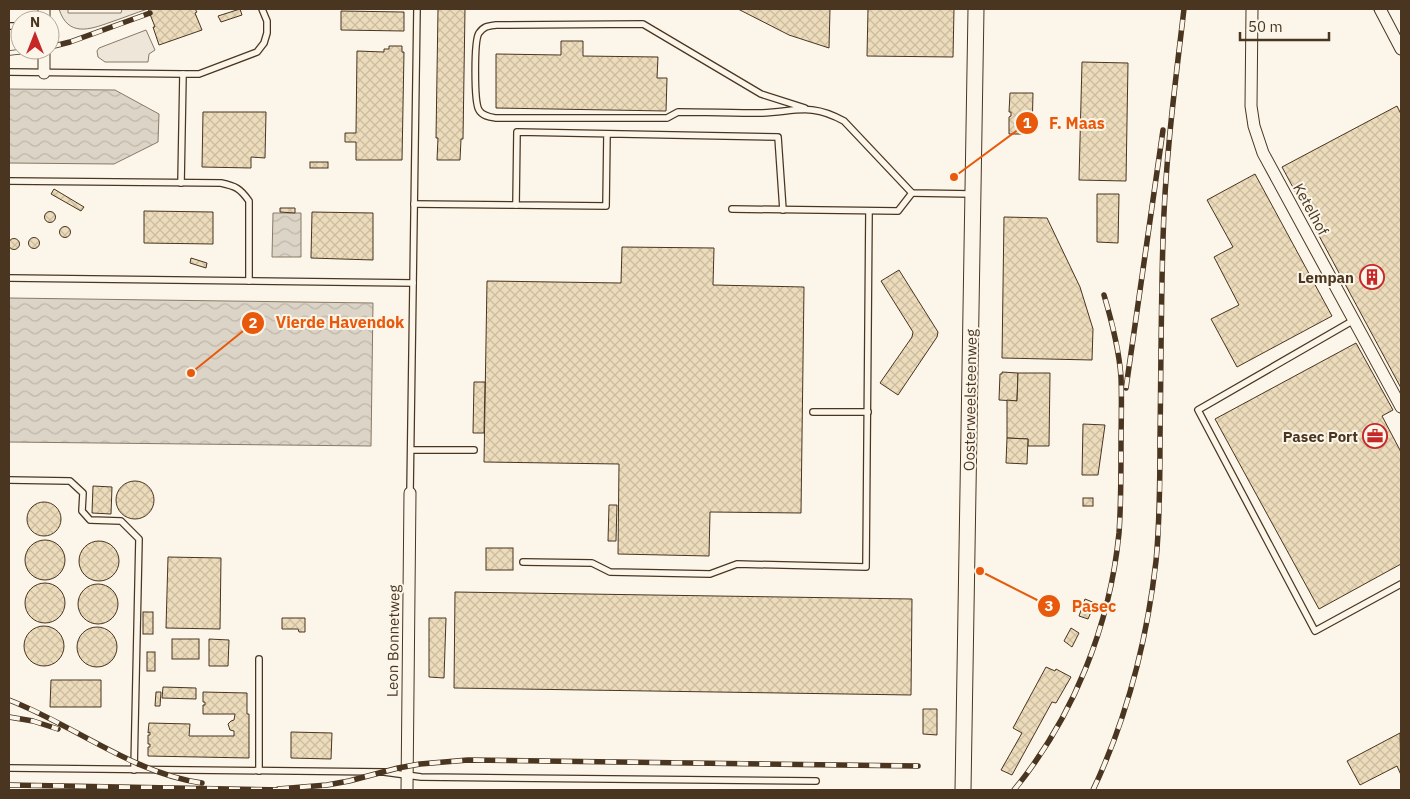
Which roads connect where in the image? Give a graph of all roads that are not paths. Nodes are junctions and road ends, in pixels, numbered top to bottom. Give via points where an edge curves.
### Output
1 (262, 9) edge
2 (416, 9) edge
3 (976, 9) edge
4 (1252, 9) edge
5 (1380, 9) edge
6 (1401, 49) edge
7 (44, 60) edge
8 (9, 72) edge
9 (44, 72) junction
10 (183, 74) junction
11 (805, 108) junction
12 (607, 134) junction
13 (9, 181) edge
14 (181, 183) junction
15 (912, 193) junction
16 (972, 194) junction
17 (414, 204) junction
18 (516, 204) junction
19 (732, 208) dead end
20 (783, 210) junction
21 (869, 211) junction
22 (9, 278) edge
23 (249, 281) junction
24 (413, 283) junction
25 (1354, 320) junction
26 (1401, 407) edge
27 (813, 412) dead end
28 (868, 412) junction
29 (411, 450) junction
30 (474, 450) dead end
31 (9, 480) edge
32 (410, 493) joint
33 (523, 562) dead end
34 (1401, 584) edge
35 (259, 659) dead end
36 (9, 768) edge
37 (134, 770) junction
38 (259, 771) junction
39 (407, 774) junction
40 (816, 781) dead end
41 (407, 790) edge
42 (963, 790) edge

1 - 10 lane via 267,33 257,52 199,74
2 - 17 lane
3 - 16 main road, Oosterweelsteenweg
4 - 25 street, Ketelhof via 1250,90 1254,126 1263,154
5 - 6 street
7 - 9 street
8 - 9 lane
9 - 10 lane
10 - 14 lane
11 - 11 lane via 762,113 678,112 667,118 485,116 476,102 478,35 484,27 496,25 643,24 761,94
11 - 15 lane via 822,111 844,121
12 - 18 lane via 517,132
12 - 18 lane via 606,206
12 - 20 lane via 778,137
13 - 14 lane
14 - 23 lane via 221,183 243,192 249,201 250,212
15 - 16 lane
15 - 21 lane via 898,211
16 - 42 main road, Oosterweelsteenweg
17 - 18 lane
17 - 24 lane
19 - 20 lane
20 - 21 lane
21 - 28 lane
22 - 23 lane
23 - 24 lane
24 - 29 lane
25 - 26 street, Ketelhof
25 - 34 lane via 1198,410 1315,631
27 - 28 lane
28 - 33 lane via 866,567 737,564 701,574 610,572 592,563
29 - 30 lane
29 - 32 lane
31 - 37 lane via 70,481 83,493 82,511 90,520 121,521 139,539
32 - 39 street, Leon Bonnetweg
35 - 38 lane
36 - 37 lane
37 - 38 lane
38 - 39 lane
39 - 40 lane via 421,777
39 - 41 street, Leon Bonnetweg

